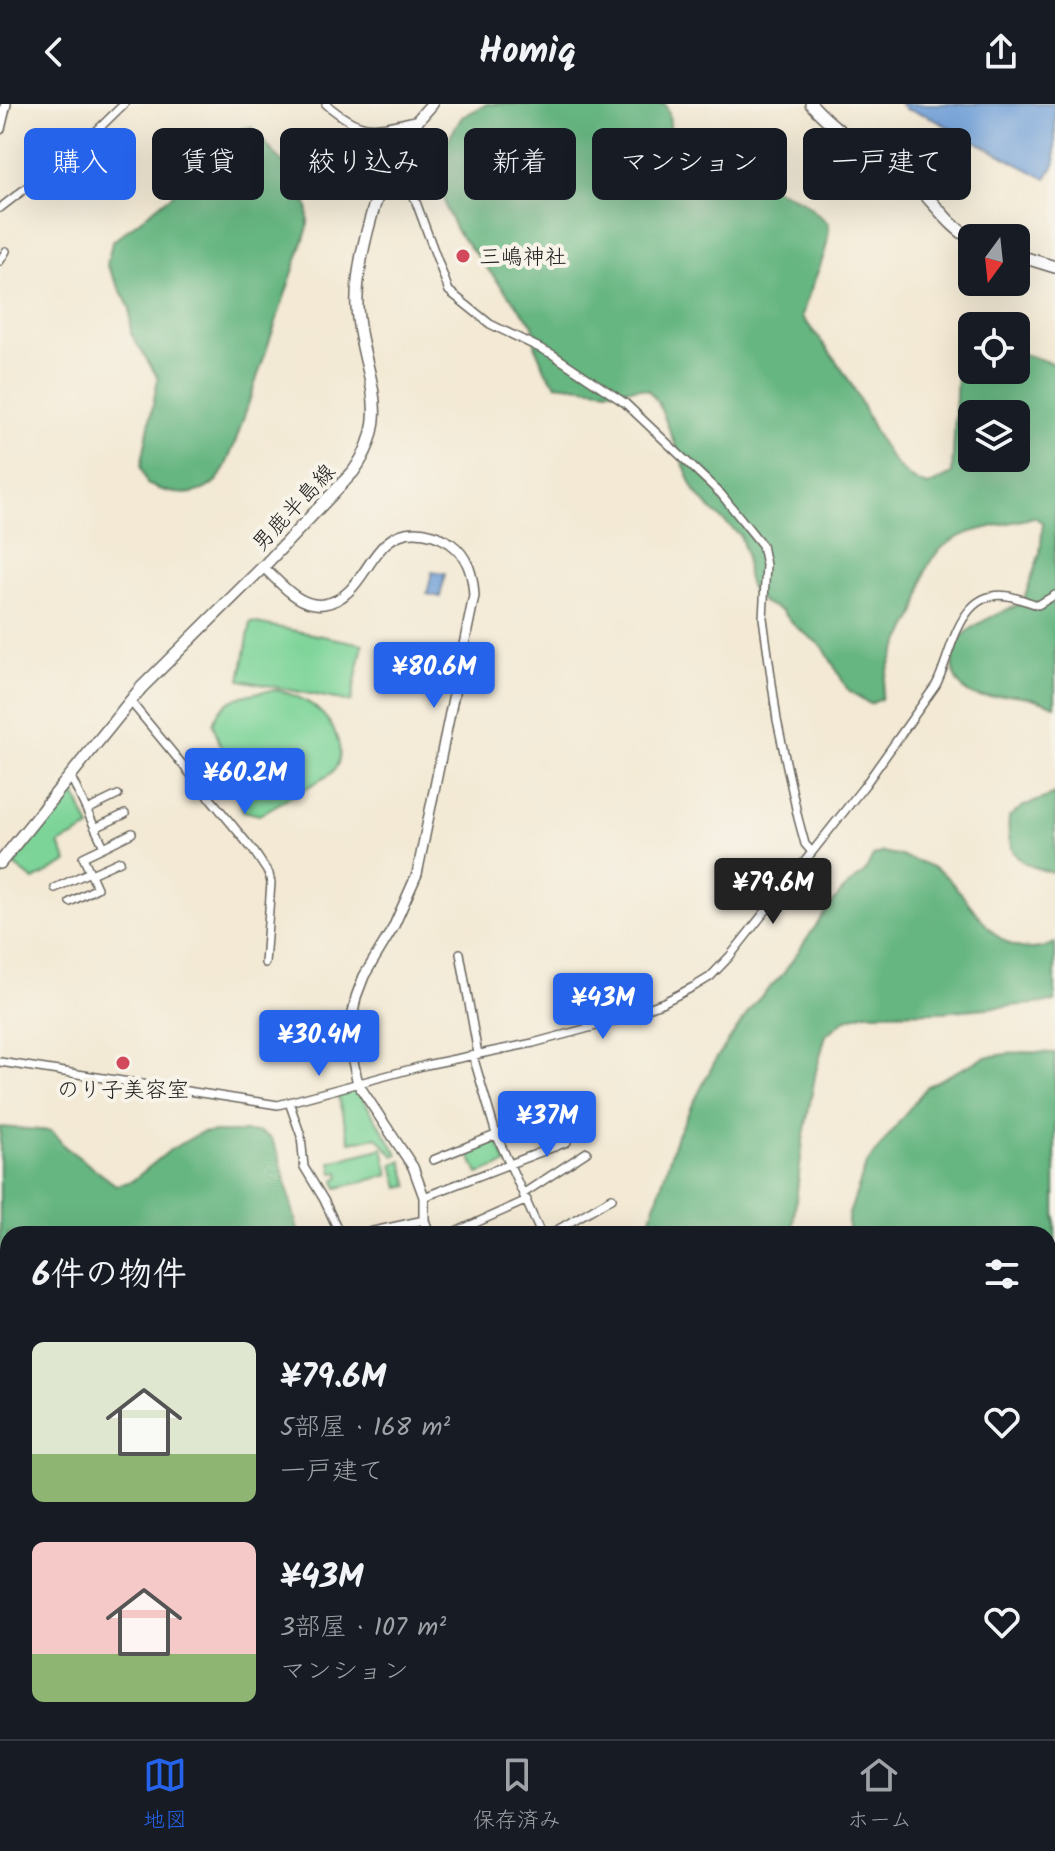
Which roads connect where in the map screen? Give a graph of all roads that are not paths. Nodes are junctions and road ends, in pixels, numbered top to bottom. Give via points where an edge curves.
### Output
1 (6, 104) edge
2 (124, 104) edge
3 (326, 104) edge
4 (432, 104) edge
5 (811, 104) edge
6 (419, 119) junction
7 (412, 128) edge
8 (0, 129) edge
9 (377, 200) edge
10 (415, 200) edge
11 (0, 208) edge
12 (958, 229) edge
13 (6, 251) dead end
14 (1030, 259) edge
15 (0, 261) edge
16 (1055, 267) edge
17 (263, 567) junction
18 (1055, 595) edge
19 (130, 701) junction
20 (70, 775) junction
21 (118, 795) dead end
22 (87, 810) junction
23 (125, 814) dead end
24 (95, 828) junction
25 (132, 833) dead end
26 (104, 847) junction
27 (812, 852) junction
28 (120, 861) dead end
29 (0, 863) edge
30 (90, 873) junction
31 (55, 888) dead end
32 (70, 902) dead end
33 (460, 953) dead end
34 (265, 963) dead end
35 (475, 1055) junction
36 (0, 1062) edge
37 (358, 1084) junction
38 (289, 1102) junction
39 (558, 1110) dead end
40 (496, 1134) junction
41 (567, 1142) dead end
42 (587, 1152) dead end
43 (433, 1160) dead end
44 (511, 1164) junction
45 (424, 1197) junction
46 (526, 1197) junction
47 (612, 1198) dead end
48 (424, 1220) junction
49 (336, 1226) edge
50 (397, 1226) edge
51 (426, 1226) edge
52 (467, 1226) edge
53 (538, 1226) edge
54 (564, 1226) edge

1 - 8 street
2 - 11 street via 82,145
3 - 6 street via 350,123 369,129
4 - 6 main road, 男鹿半島線
5 - 12 main road via 853,142 910,181
6 - 7 main road, 男鹿半島線
9 - 17 main road, 男鹿半島線 via 357,275 357,310 375,401 372,438 353,472
10 - 27 street via 449,291 490,324 552,354 625,403 721,494 762,545 763,618 777,720 798,818
13 - 15 street
14 - 16 main road
17 - 19 main road, 男鹿半島線
17 - 37 street via 302,601 320,605 349,593 390,539 419,532 455,546 473,576 474,596 417,874 356,997 351,1052
18 - 27 street via 1038,605 1006,596 973,605 958,626 936,685
19 - 20 main road, 男鹿半島線
19 - 34 street via 269,874
20 - 22 street
20 - 29 main road, 男鹿半島線
21 - 22 street
22 - 24 street
23 - 24 street
24 - 26 street
25 - 26 street
26 - 30 street via 83,857
27 - 35 street via 710,977 664,1002 589,1029
28 - 30 street
30 - 31 street
30 - 32 street via 97,888
33 - 35 street
35 - 37 street
35 - 40 street
36 - 38 street via 230,1099
37 - 38 street
37 - 45 street via 413,1167
38 - 49 street via 301,1136 304,1167
39 - 40 street
40 - 43 street
40 - 44 street
41 - 44 street
42 - 46 street
44 - 45 street
44 - 46 street
45 - 48 street
46 - 52 street
46 - 53 street
47 - 54 street
48 - 50 street
48 - 51 street

